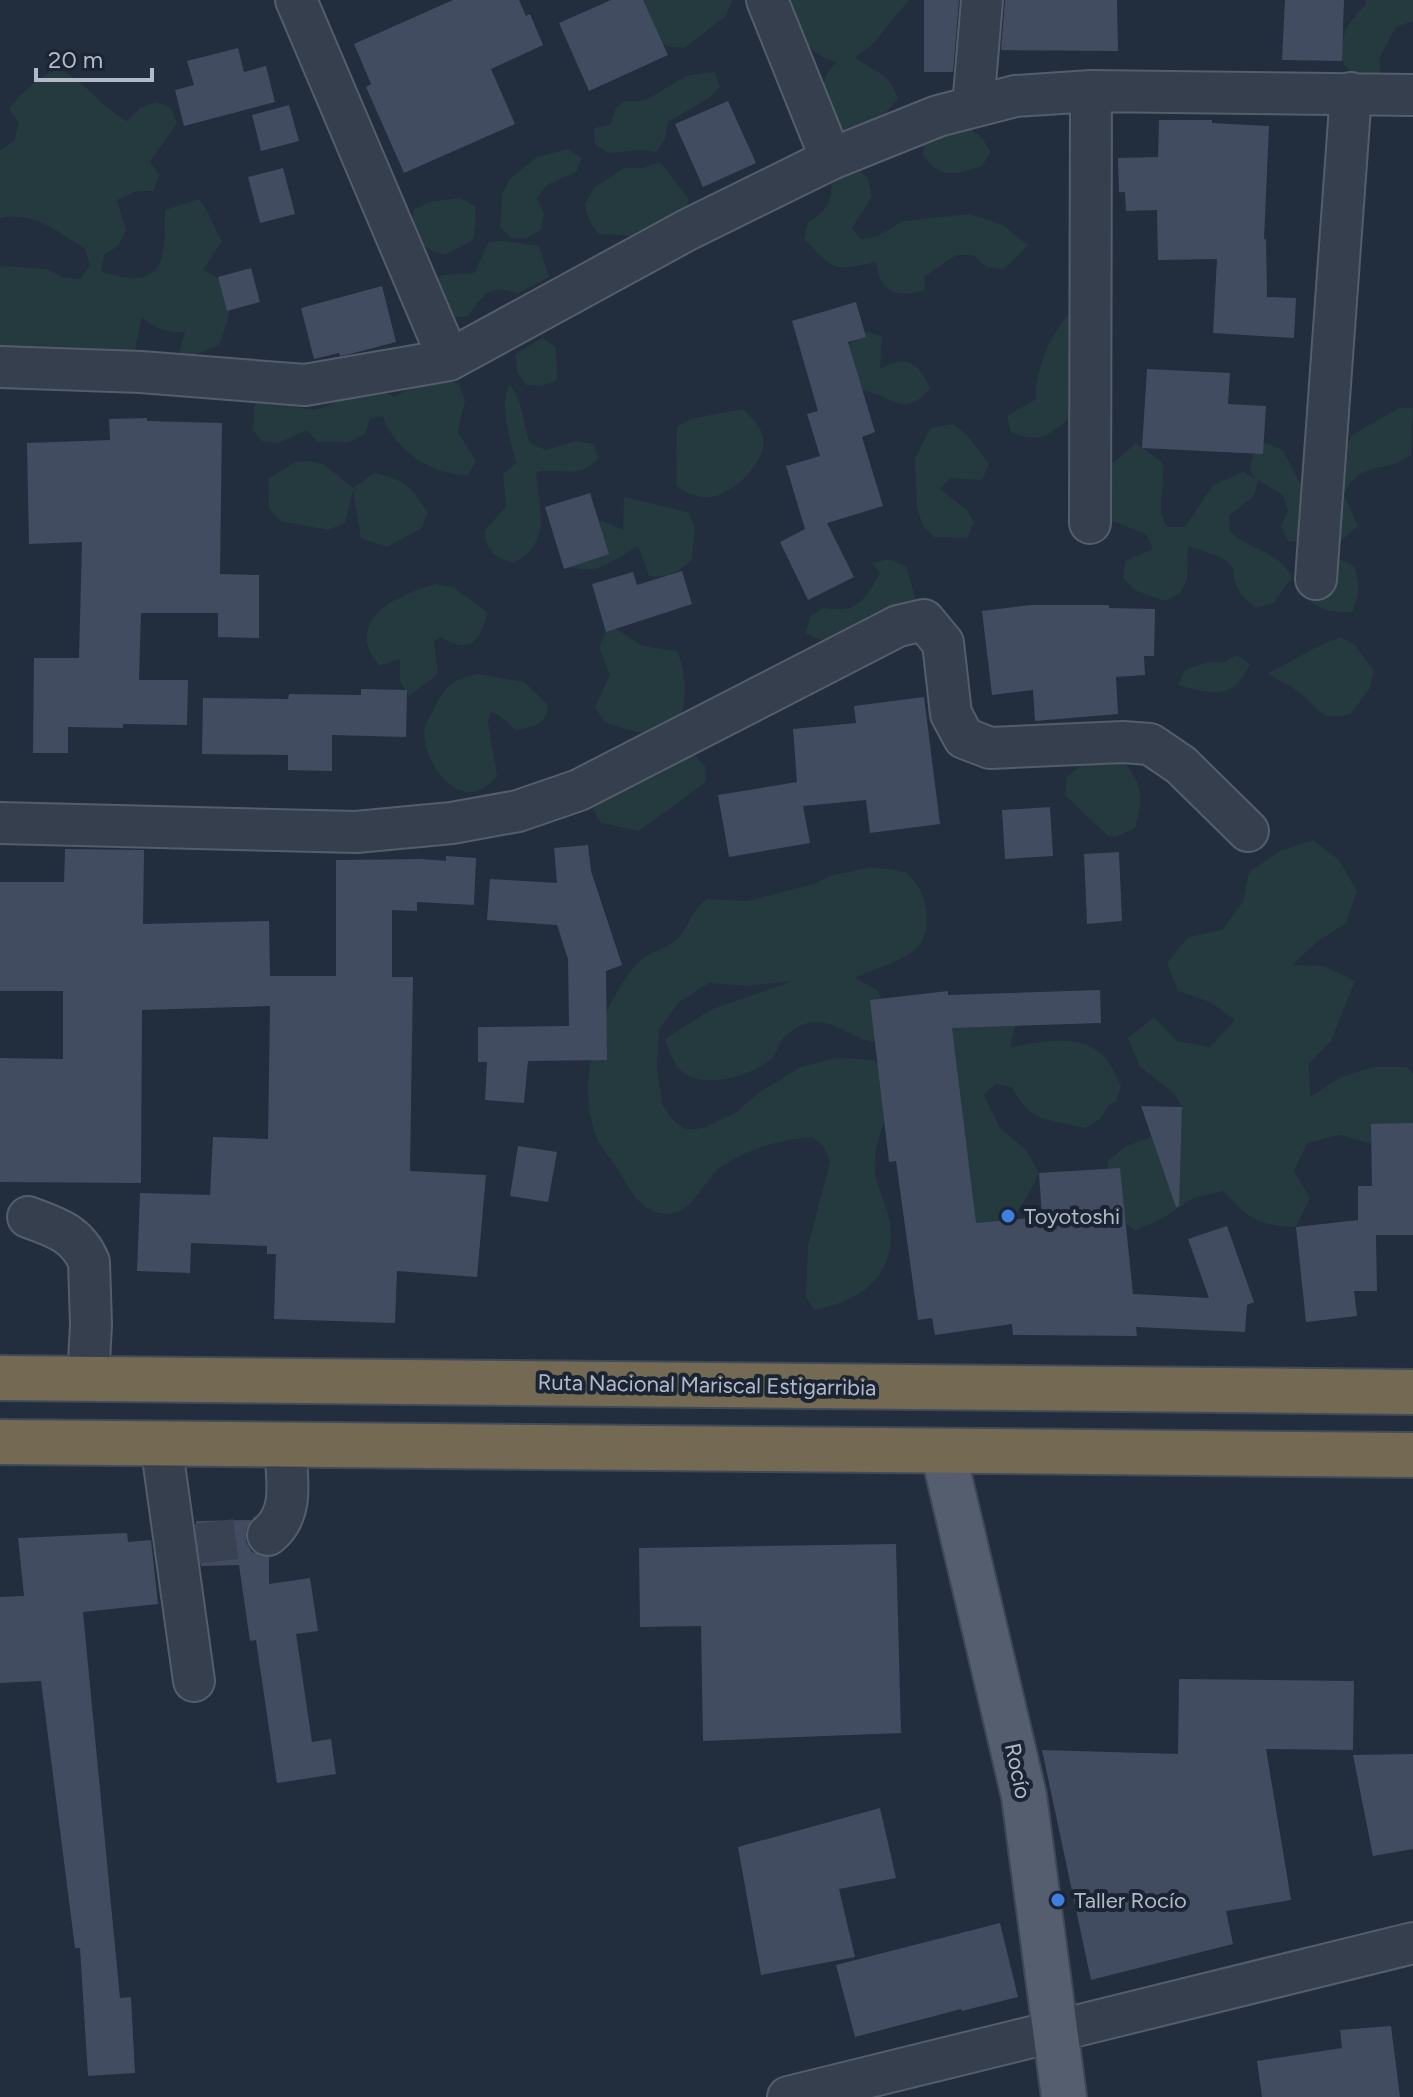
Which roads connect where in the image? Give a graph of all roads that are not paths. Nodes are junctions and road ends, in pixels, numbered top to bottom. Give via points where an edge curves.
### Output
1 (296, 0) edge
2 (767, 0) edge
3 (982, 0) edge
4 (1091, 91) junction
5 (1351, 93) junction
6 (1413, 95) edge
7 (973, 107) junction
8 (831, 159) junction
9 (449, 360) junction
10 (0, 367) edge
11 (1090, 523) dead end
12 (1316, 579) dead end
13 (0, 823) edge
14 (1248, 831) dead end
15 (28, 1217) dead end
16 (0, 1378) edge
17 (88, 1379) junction
18 (1413, 1392) edge
19 (0, 1442) edge
20 (161, 1443) junction
21 (285, 1444) junction
22 (943, 1451) junction
23 (1413, 1455) edge
24 (268, 1535) dead end
25 (194, 1681) dead end
26 (1413, 1943) edge
27 (1055, 2031) junction
28 (788, 2097) edge
29 (1064, 2097) edge

1 - 9 street
2 - 8 street
3 - 7 street
4 - 5 street
4 - 7 street via 1015,96
4 - 11 street
5 - 6 street
5 - 12 street
7 - 8 street
8 - 9 street via 687,230
9 - 10 street via 305,385
13 - 14 street via 356,832 518,811 579,790 898,626 924,620 943,643 951,714 964,738 990,748 1150,744 1181,765
15 - 17 street via 65,1230 89,1262
16 - 17 highway, Ruta Nacional Mariscal Estigarribia
17 - 18 highway, Ruta Nacional Mariscal Estigarribia
19 - 20 highway
20 - 21 highway
20 - 25 street via 185,1540
21 - 22 highway
21 - 24 street via 287,1509 279,1527
22 - 23 highway
22 - 27 main road, Rocío via 1024,1796
26 - 27 street
27 - 28 street
27 - 29 main road, Rocío

